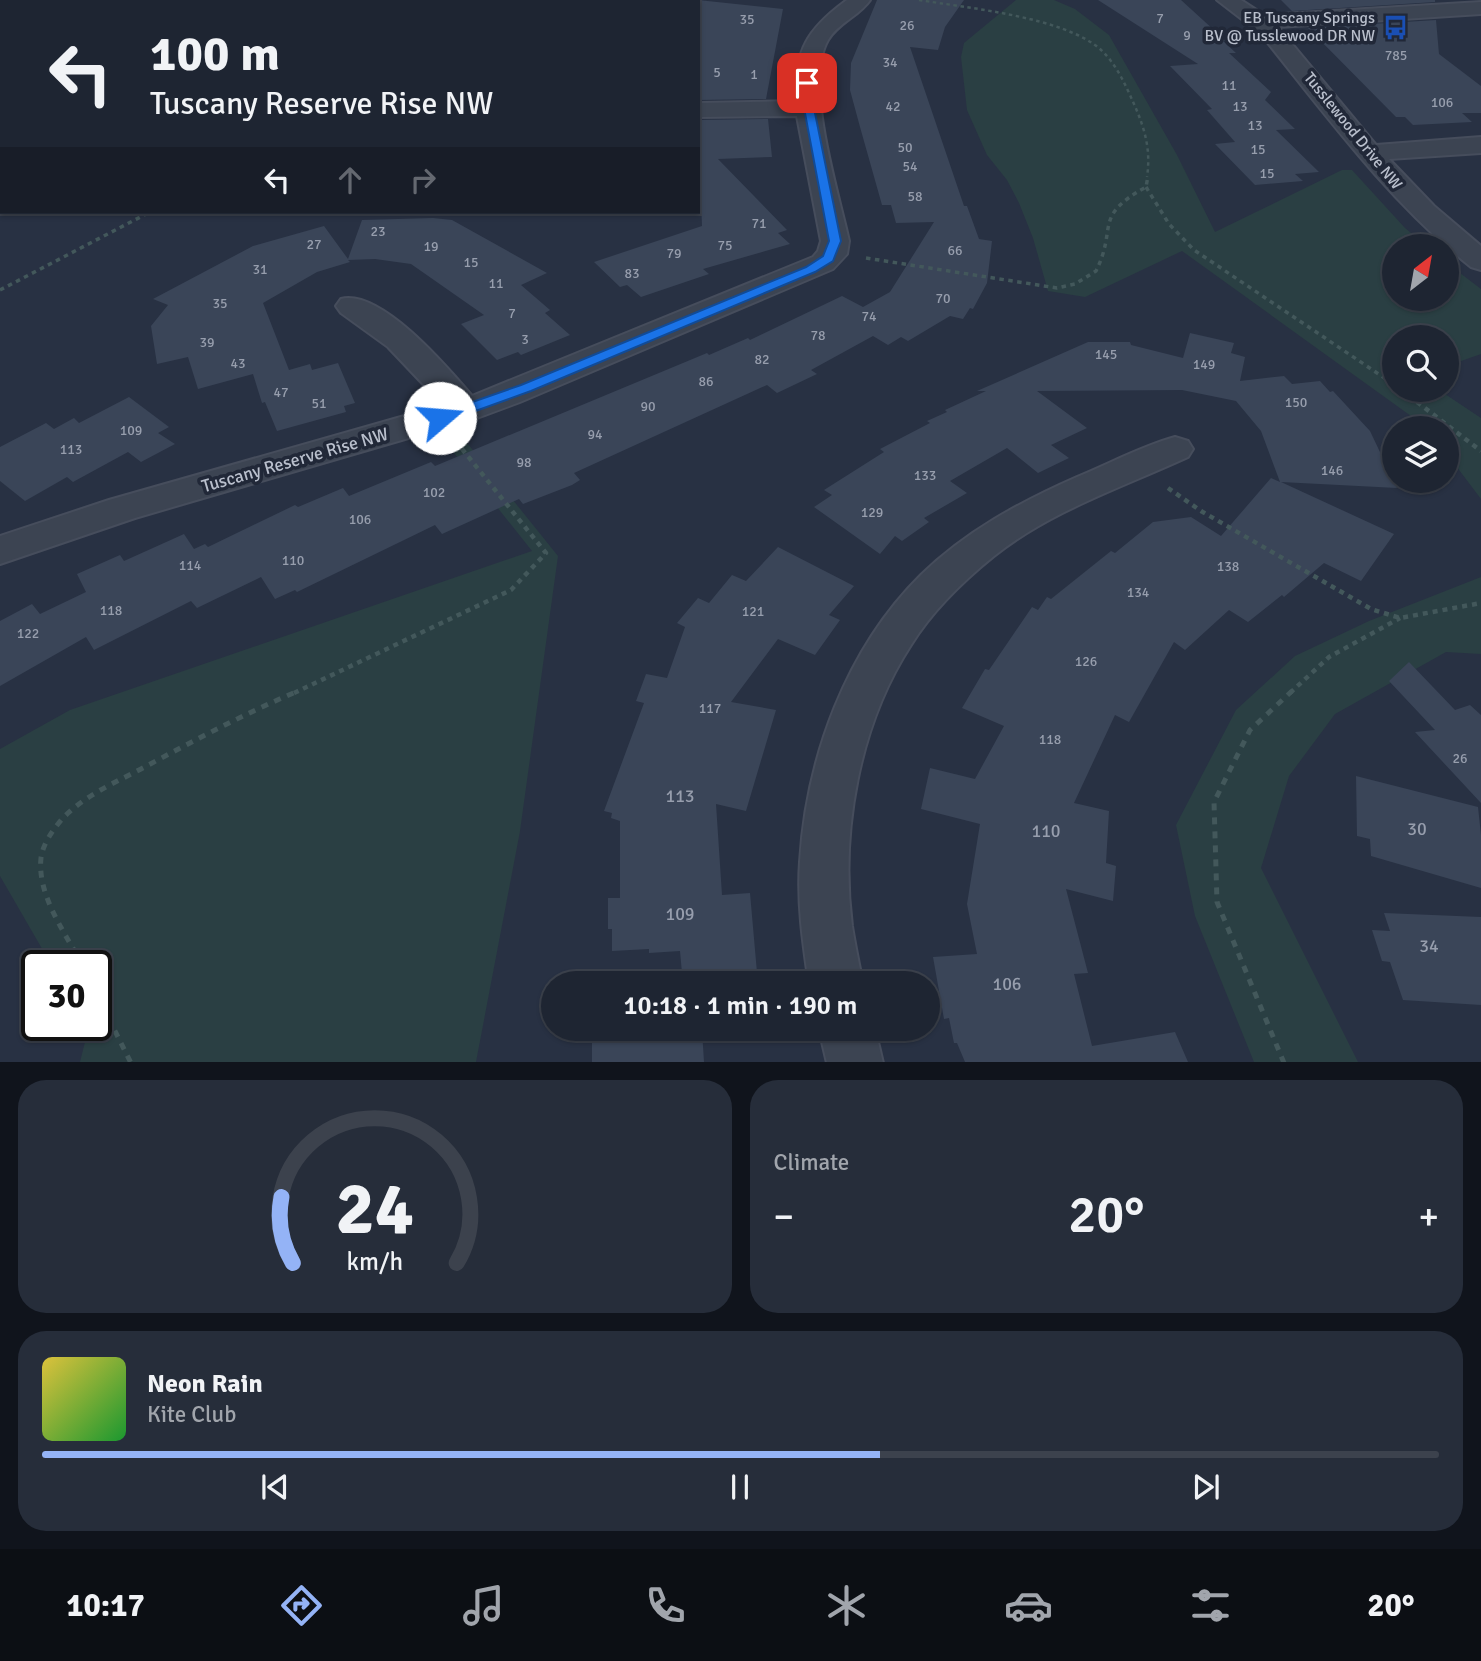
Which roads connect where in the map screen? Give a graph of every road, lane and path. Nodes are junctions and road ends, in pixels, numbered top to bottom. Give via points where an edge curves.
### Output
1 (919, 0) edge
2 (1227, 0) edge
3 (848, 1) edge
4 (1481, 8) edge
5 (1260, 22) junction
6 (809, 108) junction
7 (700, 110) edge
8 (1481, 145) edge
9 (1371, 153) junction
10 (1146, 187) junction
11 (146, 214) edge
12 (832, 254) junction
13 (1481, 261) edge
14 (0, 290) edge
15 (352, 306) dead end
16 (1382, 376) edge
17 (1418, 402) edge
18 (452, 414) junction
19 (1175, 449) dead end
20 (1481, 451) edge
21 (1135, 467) junction
22 (0, 550) edge
23 (1481, 603) edge
24 (1400, 618) junction
25 (75, 950) edge
26 (834, 971) edge
27 (112, 1025) edge
28 (850, 1041) edge
29 (131, 1062) edge
30 (855, 1062) edge
31 (1284, 1062) edge

1 - 10 path via 1026,20 1082,38 1102,51 1126,86 1146,130 1151,155
2 - 5 street, Tusslewood Drive NW
3 - 6 street via 814,43 808,68
4 - 5 street
5 - 9 street, Tusslewood Drive NW
6 - 7 street
6 - 12 street via 835,241
8 - 9 street
9 - 13 street, Tusslewood Drive NW via 1422,212
10 - 12 path via 1130,194 1113,212 1101,265 1073,286 1057,288
10 - 16 path via 1169,224 1194,250
11 - 14 path
12 - 18 street, Tuscany Reserve Rise NW via 811,269
15 - 18 street via 400,338 426,363
17 - 20 path
18 - 22 street, Tuscany Reserve Rise NW via 122,509
18 - 25 path via 546,553 510,590 233,719 72,808 43,844 38,865 41,884
19 - 21 street
21 - 24 path via 1201,511 1371,609
21 - 26 street via 1021,519 980,547 926,594 877,662 847,732 836,776 826,849
23 - 24 path
24 - 31 path via 1329,657 1250,730 1214,802 1217,902
27 - 29 path
28 - 30 street

